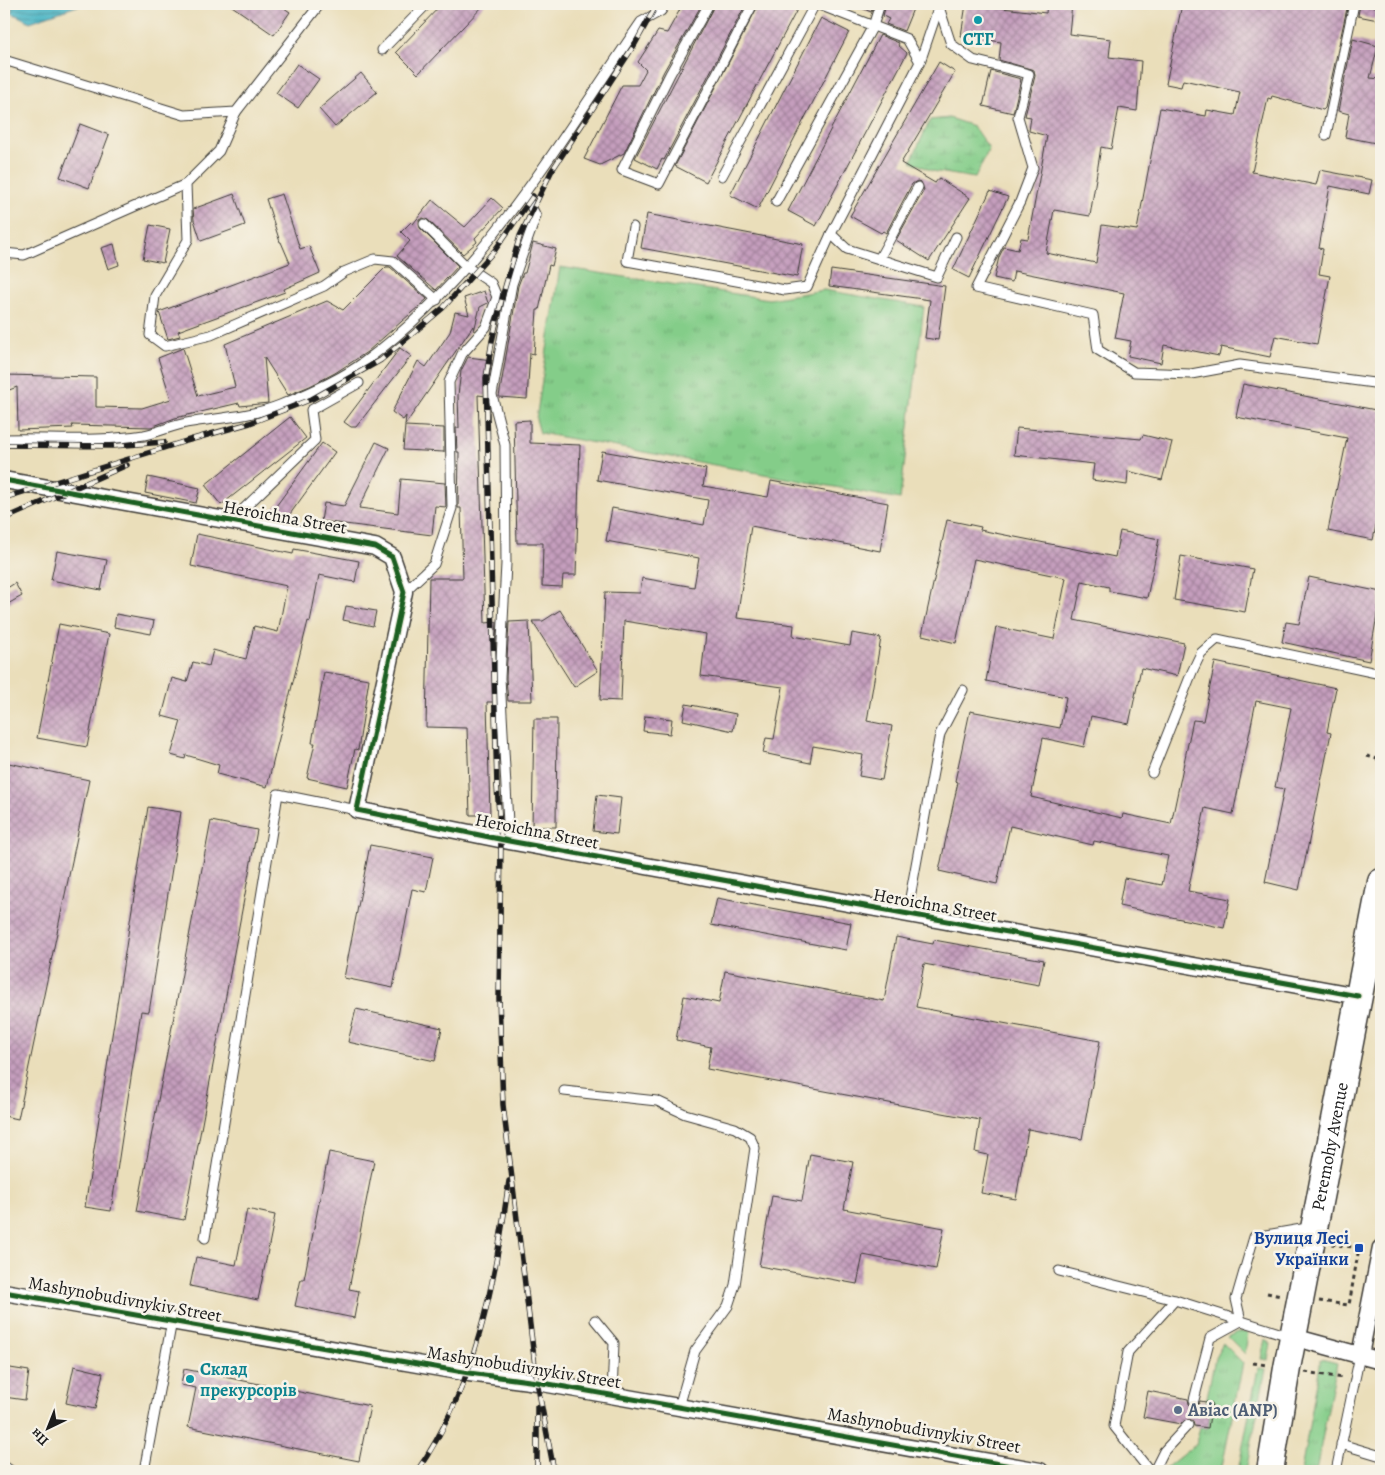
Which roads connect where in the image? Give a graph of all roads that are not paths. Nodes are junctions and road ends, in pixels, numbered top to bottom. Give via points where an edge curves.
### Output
1 (320, 4) edge
2 (427, 4) edge
3 (666, 4) edge
4 (709, 4) edge
5 (753, 4) edge
6 (816, 4) edge
7 (880, 4) edge
8 (1354, 4) edge
9 (939, 6) edge
10 (873, 26) junction
11 (382, 50) dead end
12 (4, 60) edge
13 (920, 62) junction
14 (236, 112) junction
15 (1326, 135) dead end
16 (722, 176) dead end
17 (186, 184) junction
18 (918, 187) dead end
19 (525, 194) junction
20 (776, 202) dead end
21 (424, 224) dead end
22 (633, 227) dead end
23 (831, 234) junction
24 (956, 237) dead end
25 (4, 252) edge
26 (879, 259) junction
27 (467, 268) junction
28 (437, 300) junction
29 (359, 383) dead end
30 (1381, 384) edge
31 (4, 441) edge
32 (4, 480) edge
33 (231, 521) junction
34 (404, 592) junction
35 (1381, 674) edge
36 (963, 690) dead end
37 (1152, 773) dead end
38 (357, 810) junction
39 (509, 841) junction
40 (1380, 895) edge
41 (907, 914) junction
42 (1358, 996) junction
43 (564, 1091) dead end
44 (1312, 1234) junction
45 (206, 1238) dead end
46 (1381, 1248) edge
47 (1059, 1271) dead end
48 (4, 1292) edge
49 (1175, 1300) junction
50 (595, 1320) dead end
51 (172, 1321) junction
52 (1241, 1321) junction
53 (1293, 1337) junction
54 (1360, 1355) junction
55 (1381, 1361) edge
56 (612, 1395) junction
57 (1194, 1400) dead end
58 (679, 1407) junction
59 (1188, 1425) dead end
60 (1341, 1444) junction
61 (1381, 1456) edge
62 (4, 1466) edge
63 (11, 1471) edge
64 (144, 1471) edge
65 (1040, 1471) edge
66 (1152, 1471) edge
67 (1270, 1471) edge
68 (1336, 1471) edge

1 - 14 lane
2 - 11 lane
3 - 19 lane via 661,11 641,22
4 - 5 lane via 622,170 660,184
6 - 10 lane
6 - 16 lane
7 - 10 lane
8 - 15 lane
9 - 13 lane
9 - 30 lane via 951,44 973,60 1028,74 1018,117 1033,168 1020,202 976,288 1093,315 1098,350 1134,372 1191,374 1240,365
10 - 13 lane via 908,40
10 - 20 lane
12 - 14 lane via 184,115
13 - 23 lane
14 - 17 lane via 219,151
17 - 25 lane via 24,255
17 - 28 lane via 188,240 155,296 150,335 165,346 211,335 324,286 344,272 375,259 393,260
18 - 26 lane
19 - 27 lane
19 - 39 lane via 536,216 512,284 492,395 505,445 506,564 500,678
21 - 27 lane
22 - 23 lane via 627,261 785,290 807,287
23 - 26 lane via 847,249
24 - 26 lane via 938,277
27 - 28 lane
27 - 34 lane via 491,283 496,297 486,327 462,354 449,382 452,508 434,564
28 - 31 lane via 362,363 278,406 185,423 145,435
29 - 33 lane via 311,410 315,440
32 - 33 street, Heroichna Street
33 - 34 street, Heroichna Street via 375,547 392,557
34 - 38 street
35 - 37 lane via 1217,640 1202,653 1195,666
36 - 41 lane via 940,734
38 - 39 street, Heroichna Street
38 - 45 lane via 278,794
39 - 41 street, Heroichna Street
40 - 42 main road, Peremohy Avenue
41 - 42 street, Heroichna Street
42 - 44 main road, Peremohy Avenue
43 - 58 lane via 657,1101 685,1114 735,1128 750,1137 755,1148 735,1285 728,1306 696,1351
44 - 52 lane via 1254,1237 1236,1300
44 - 53 main road, Peremohy Avenue
46 - 54 street
47 - 49 lane
48 - 51 street, Mashynobudivnykiv Street
49 - 52 lane
49 - 66 lane via 1128,1352 1114,1426
50 - 56 lane via 614,1343
51 - 56 street, Mashynobudivnykiv Street
51 - 64 lane
52 - 53 lane
52 - 57 lane via 1210,1338
53 - 54 street
53 - 67 main road, Peremohy Avenue
54 - 55 street
54 - 60 lane
56 - 58 street, Mashynobudivnykiv Street
58 - 65 street, Mashynobudivnykiv Street
59 - 66 lane via 1164,1451
60 - 61 lane
60 - 68 lane
62 - 63 lane

